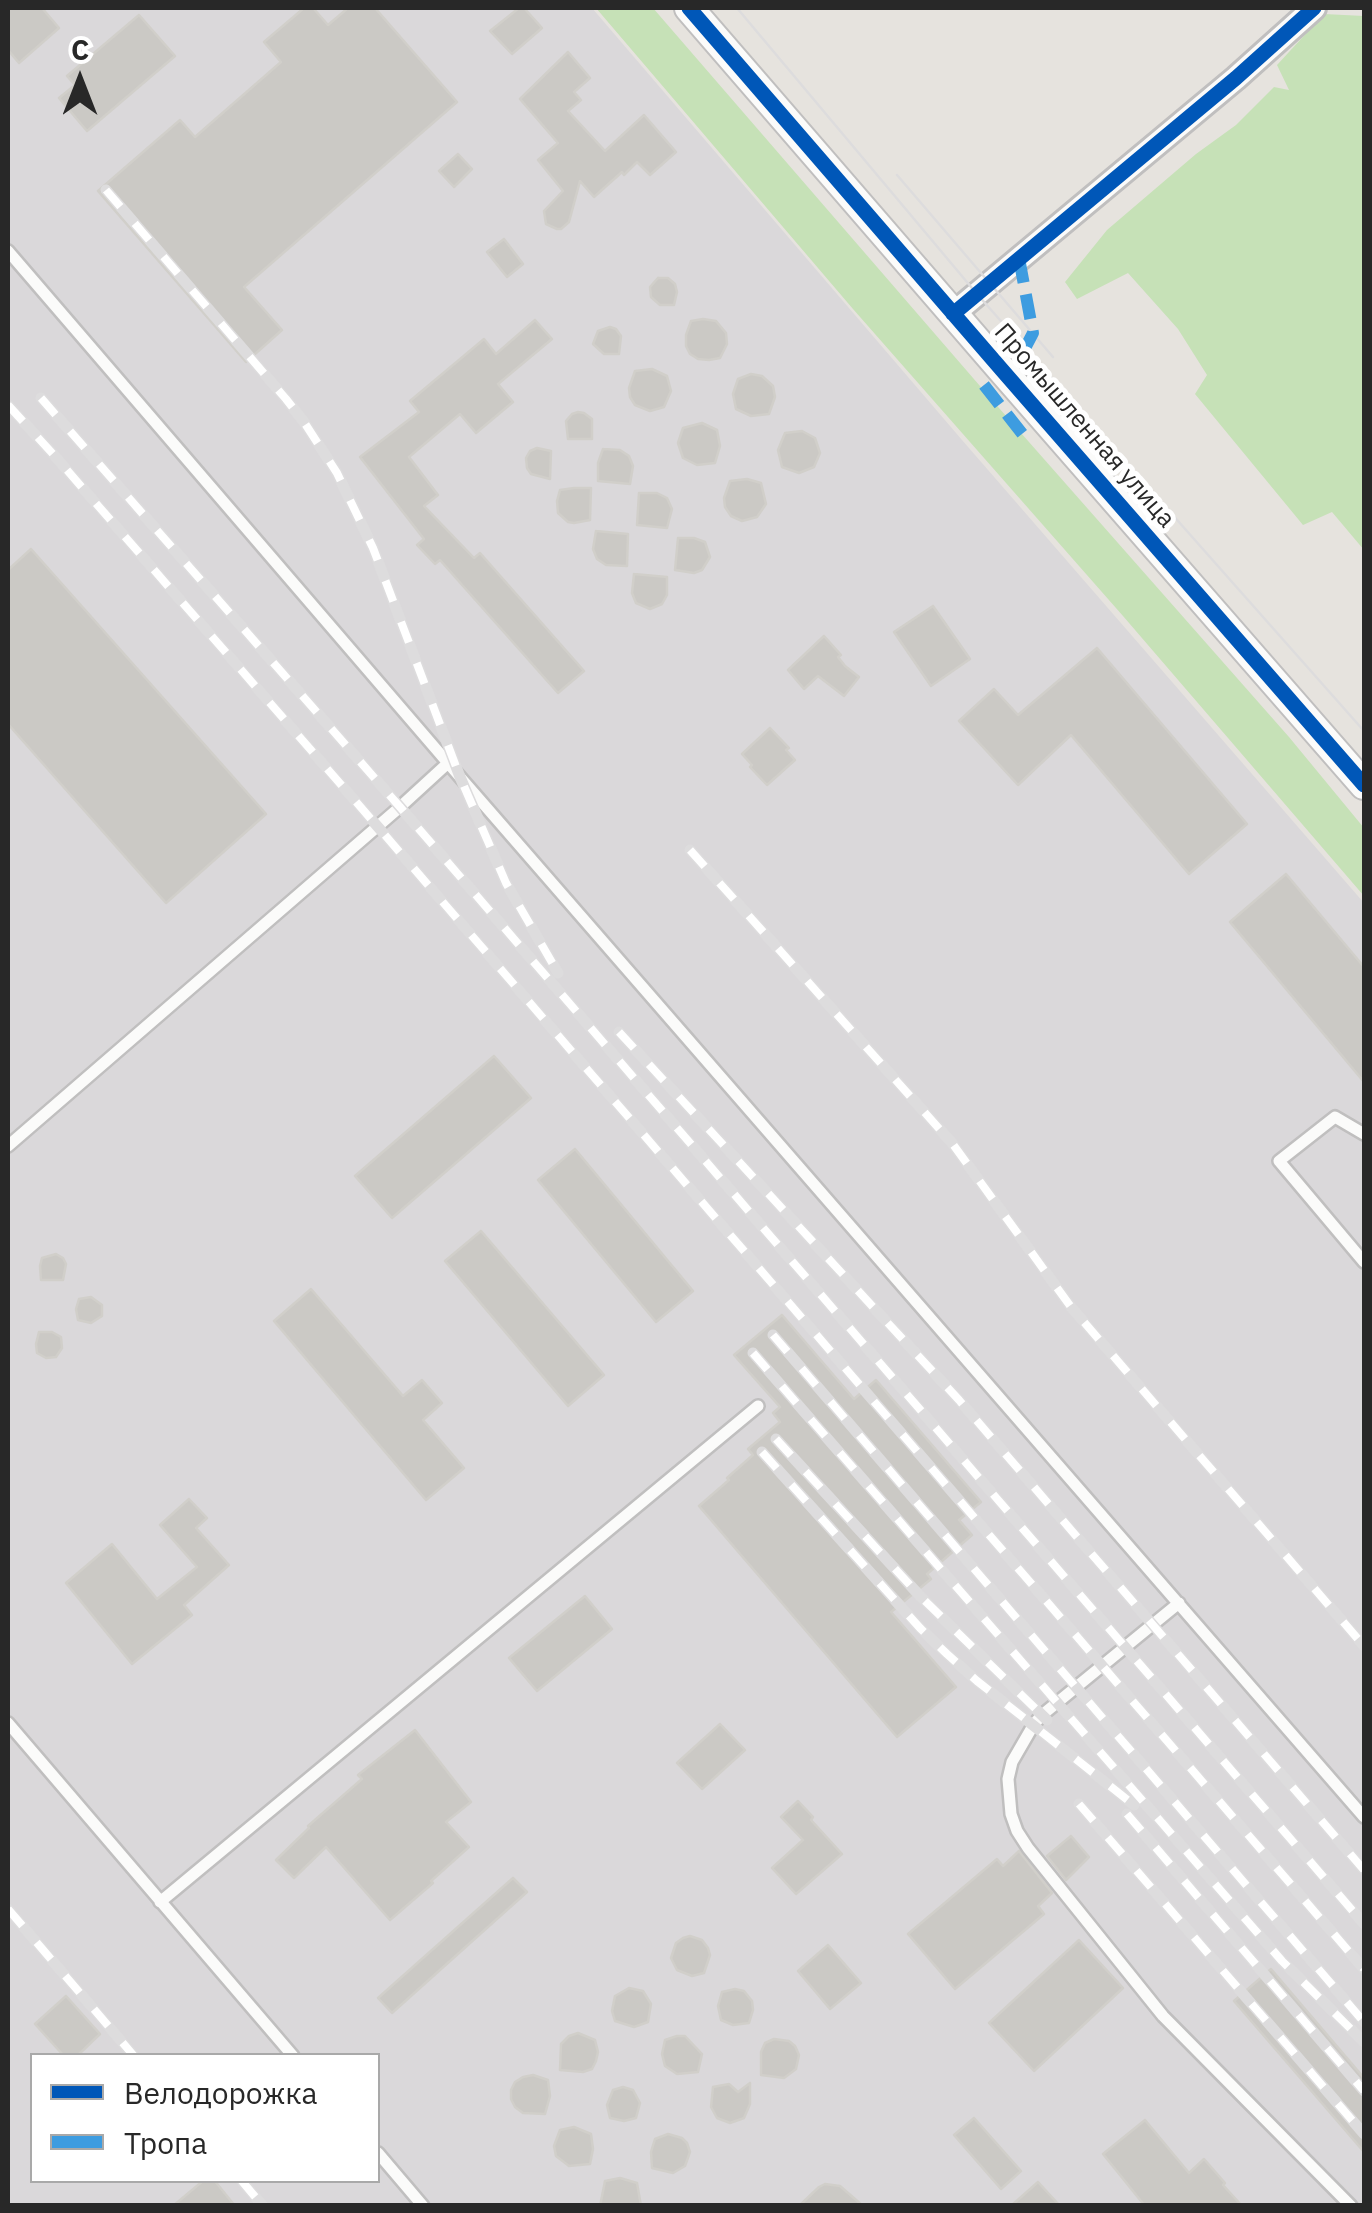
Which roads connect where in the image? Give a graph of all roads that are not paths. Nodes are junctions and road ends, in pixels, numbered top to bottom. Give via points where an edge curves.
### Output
1 (689, 8) edge
2 (1314, 8) edge
3 (8, 251) edge
4 (953, 314) junction
5 (448, 763) junction
6 (1364, 785) edge
7 (1364, 1134) edge
8 (8, 1146) edge
9 (1364, 1262) edge
10 (758, 1406) dead end
11 (1179, 1603) junction
12 (8, 1723) edge
13 (1364, 1817) edge
14 (160, 1902) junction
15 (289, 2053) edge
16 (380, 2156) edge
17 (422, 2206) edge
18 (1350, 2206) edge

1 - 4 street, Промышленная улица
2 - 4 street
3 - 5 lane
4 - 6 street, Промышленная улица
5 - 8 lane
5 - 11 lane
7 - 9 lane via 1335,1117 1279,1161
10 - 14 lane
11 - 13 lane
11 - 18 lane via 1034,1724 1012,1762 1011,1814 1028,1848 1163,2016
12 - 14 lane
14 - 15 lane
16 - 17 lane

